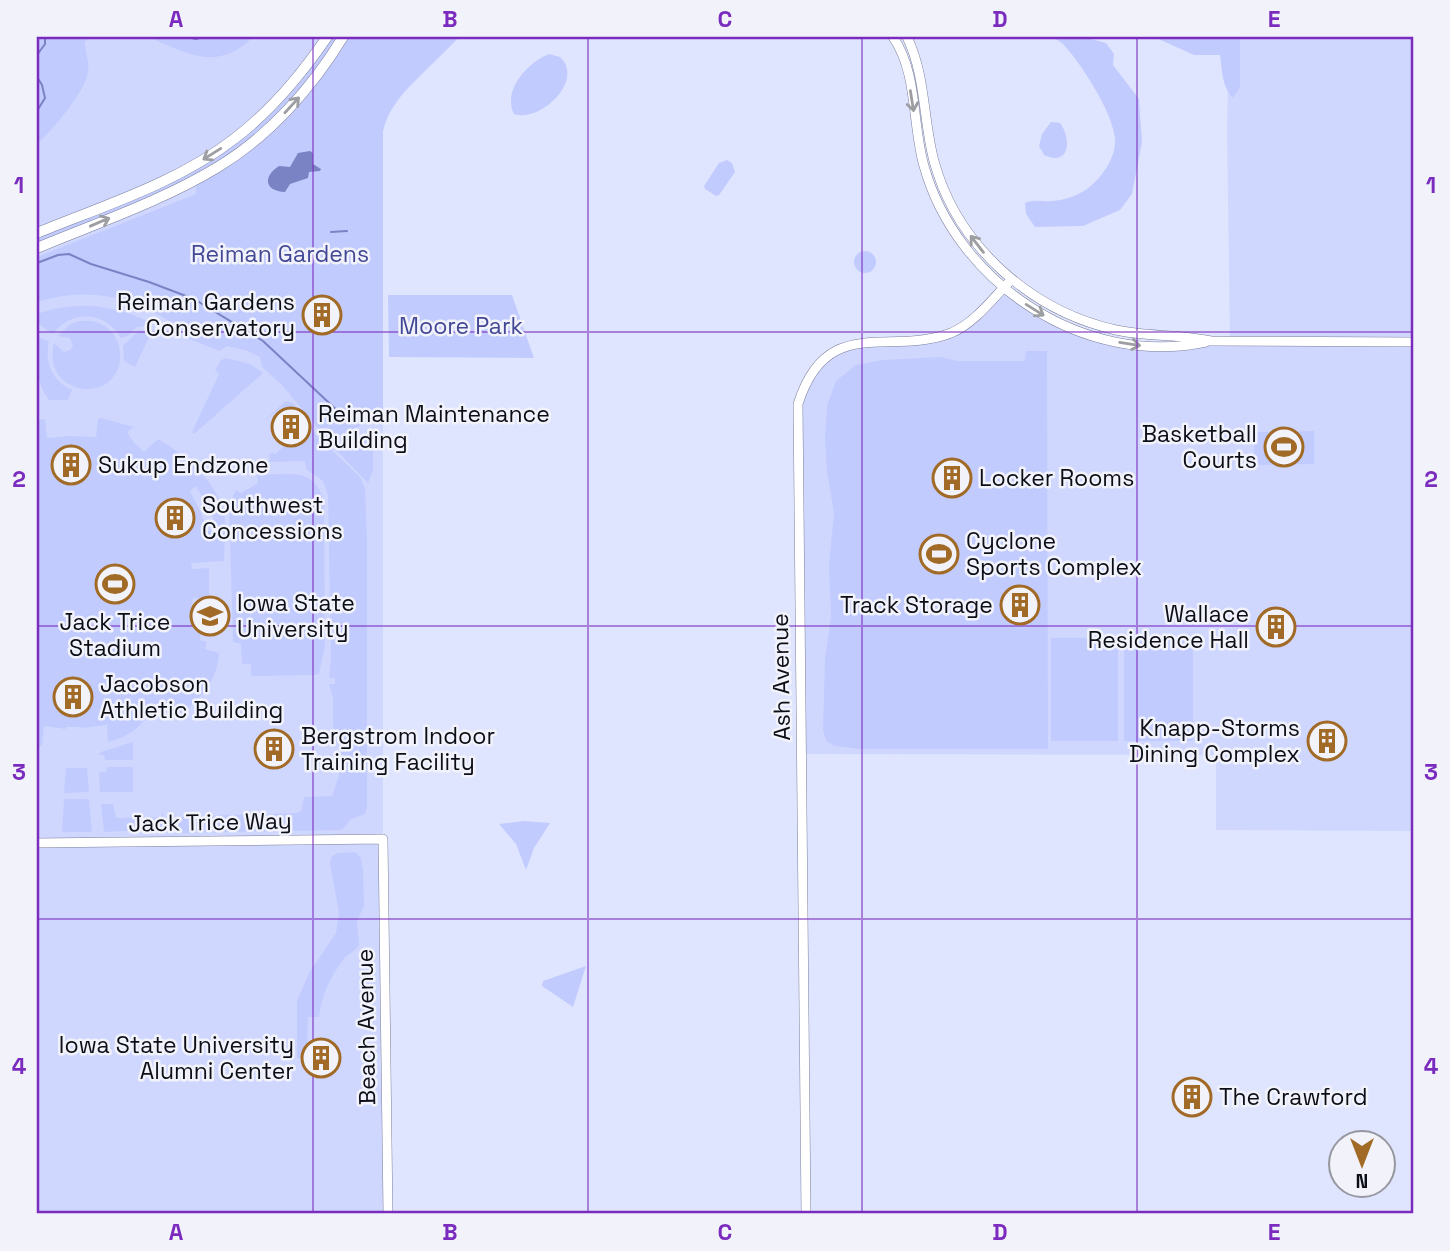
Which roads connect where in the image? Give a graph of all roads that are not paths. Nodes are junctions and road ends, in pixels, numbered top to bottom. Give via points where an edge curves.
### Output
1 (327, 37) edge
2 (343, 37) edge
3 (893, 37) edge
4 (907, 37) edge
5 (37, 233) edge
6 (37, 248) edge
7 (1011, 280) junction
8 (1003, 288) junction
9 (1211, 341) junction
10 (1413, 342) edge
11 (383, 839) joint
12 (37, 843) edge
13 (388, 1214) edge
14 (806, 1214) edge

1 -> 5 main road via 268,110 212,155
6 -> 2 main road via 173,191 220,166 293,104
3 -> 8 street via 906,65 930,186 963,244
7 -> 4 street via 971,237 940,182 918,62
7 - 8 street, Ash Avenue
7 - 9 street via 1069,315 1117,330
8 -> 9 street via 1064,326 1090,336 1136,345
8 - 14 street, Ash Avenue via 953,332 919,341 864,341 835,351 808,380 798,404
9 - 10 street
11 - 12 street, Jack Trice Way
11 - 13 street, Beach Avenue

